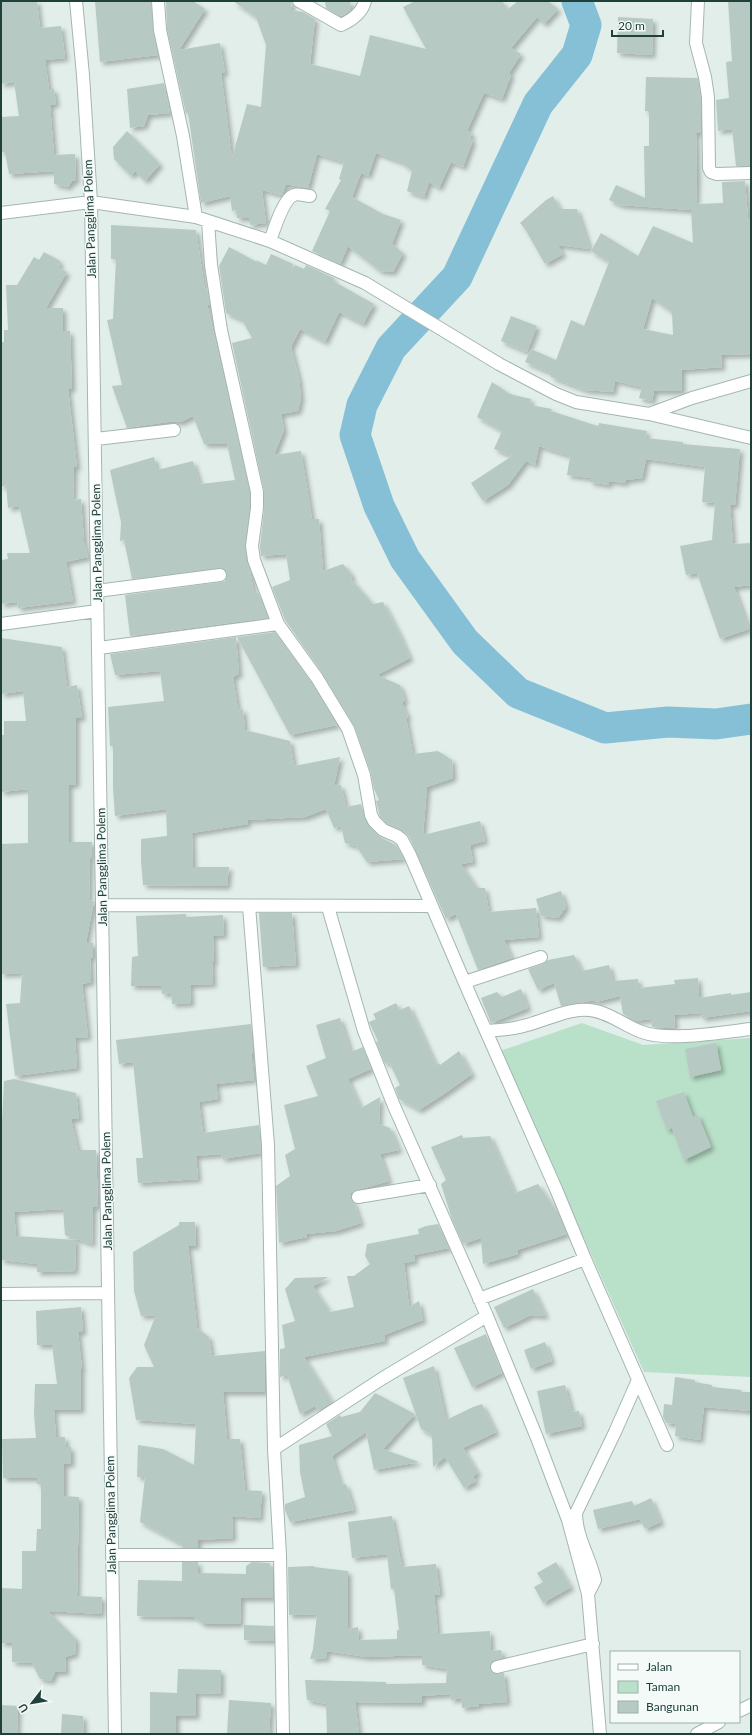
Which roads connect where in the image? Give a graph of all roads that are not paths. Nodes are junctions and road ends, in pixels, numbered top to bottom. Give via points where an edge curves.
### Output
1 (76, 1) edge
2 (158, 1) edge
3 (299, 1) edge
4 (365, 1) edge
5 (698, 1) edge
6 (751, 173) edge
7 (310, 196) dead end
8 (91, 202) junction
9 (1, 213) edge
10 (196, 217) junction
11 (208, 221) junction
12 (270, 241) junction
13 (751, 381) edge
14 (649, 414) junction
15 (174, 430) dead end
16 (751, 438) edge
17 (96, 439) junction
18 (220, 576) dead end
19 (97, 591) junction
20 (97, 611) junction
21 (1, 624) edge
22 (278, 624) junction
23 (99, 648) junction
24 (103, 905) junction
25 (249, 906) junction
26 (432, 906) junction
27 (328, 907) junction
28 (541, 957) dead end
29 (465, 982) junction
30 (751, 1029) edge
31 (486, 1031) junction
32 (430, 1185) junction
33 (358, 1197) dead end
34 (585, 1259) junction
35 (1, 1294) edge
36 (108, 1294) junction
37 (479, 1299) junction
38 (487, 1316) junction
39 (638, 1380) junction
40 (667, 1445) dead end
41 (274, 1449) junction
42 (112, 1555) junction
43 (280, 1555) junction
44 (588, 1594) junction
45 (593, 1644) junction
46 (497, 1667) dead end
47 (751, 1705) edge
48 (740, 1710) edge
49 (717, 1723) edge
50 (115, 1734) edge
51 (283, 1734) edge
52 (600, 1734) edge
53 (697, 1734) edge

1 - 8 street, Jalan Pangglima Polem
2 - 10 street via 160,30 183,136
3 - 4 street via 341,25 357,15
5 - 6 street via 696,44 707,91 709,168 717,174
7 - 12 street via 296,194 290,198 284,206
8 - 9 street
8 - 10 street
8 - 17 street, Jalan Pangglima Polem
10 - 11 street
11 - 12 street
11 - 22 street via 211,265 221,330 257,492 252,546 254,560
12 - 14 street via 365,283 530,382 556,394 576,402
13 - 14 street
14 - 16 street
15 - 17 street
17 - 19 street, Jalan Pangglima Polem
18 - 19 street
19 - 20 street, Jalan Pangglima Polem
20 - 21 street
20 - 23 street, Jalan Pangglima Polem
22 - 23 street
22 - 26 street via 318,678 348,729 364,775 371,815 379,826 397,836 405,845
23 - 24 street, Jalan Pangglima Polem
24 - 25 street
24 - 36 street, Jalan Pangglima Polem
25 - 27 street
25 - 41 street via 268,1146
26 - 27 street
26 - 29 street
27 - 32 street via 364,1031
28 - 29 street
29 - 31 street
30 - 31 street via 662,1036 644,1033 603,1013 589,1010 572,1011 520,1028
31 - 34 street
32 - 33 street
32 - 37 street
34 - 37 street
34 - 39 street
35 - 36 street
36 - 42 street, Jalan Pangglima Polem
37 - 38 street
38 - 41 street via 383,1378
38 - 44 street via 568,1520
39 - 40 street
39 - 44 street via 616,1432 576,1513 576,1523 595,1580
41 - 43 street
42 - 43 street
42 - 50 street, Jalan Pangglima Polem
43 - 51 street
44 - 45 street
45 - 46 street
45 - 52 street
47 - 48 street
49 - 53 street

